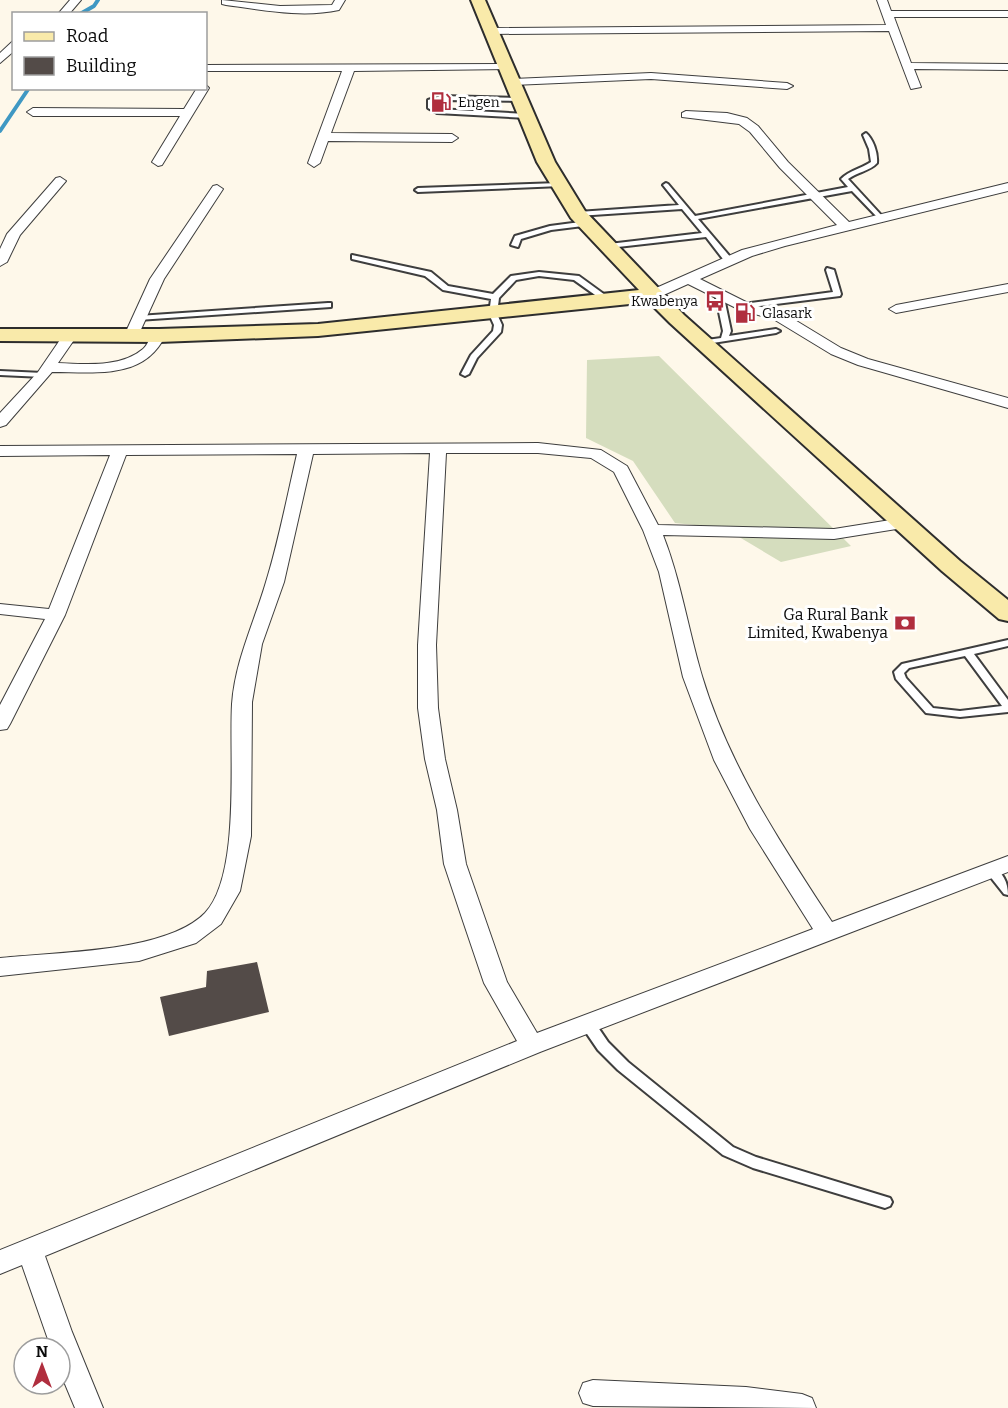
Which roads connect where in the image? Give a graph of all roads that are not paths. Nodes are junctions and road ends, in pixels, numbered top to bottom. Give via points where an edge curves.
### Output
1 (76, 0) edge
2 (340, 0) edge
3 (478, 0) edge
4 (882, 0) edge
5 (226, 2) dead end
6 (65, 12) edge
7 (887, 14) junction
8 (1008, 14) edge
9 (893, 28) junction
10 (492, 30) junction
11 (11, 38) edge
12 (0, 60) edge
13 (908, 66) junction
14 (1008, 67) edge
15 (210, 68) edge
16 (349, 68) junction
17 (510, 74) junction
18 (787, 86) dead end
19 (915, 87) dead end
20 (202, 90) edge
21 (476, 99) junction
22 (524, 108) junction
23 (33, 112) dead end
24 (189, 113) junction
25 (478, 114) junction
26 (686, 115) dead end
27 (866, 135) dead end
28 (324, 136) junction
29 (452, 138) dead end
30 (158, 162) dead end
31 (314, 163) dead end
32 (60, 181) dead end
33 (559, 185) junction
34 (666, 185) dead end
35 (1008, 188) edge
36 (217, 189) dead end
37 (851, 189) junction
38 (418, 190) dead end
39 (815, 195) junction
40 (684, 207) junction
41 (880, 217) junction
42 (583, 218) junction
43 (694, 218) junction
44 (845, 226) junction
45 (708, 235) junction
46 (515, 245) dead end
47 (609, 246) junction
48 (355, 257) dead end
49 (729, 261) junction
50 (0, 262) edge
51 (830, 270) dead end
52 (689, 279) junction
53 (1008, 288) edge
54 (719, 293) junction
55 (652, 295) junction
56 (608, 300) junction
57 (328, 305) dead end
58 (494, 305) junction
59 (743, 306) junction
60 (896, 309) dead end
61 (135, 327) junction
62 (776, 331) dead end
63 (0, 335) edge
64 (158, 336) junction
65 (69, 337) junction
66 (714, 341) junction
67 (46, 372) junction
68 (0, 373) edge
69 (465, 374) dead end
70 (1008, 403) edge
71 (0, 422) edge
72 (120, 450) junction
73 (306, 451) junction
74 (438, 451) junction
75 (0, 452) edge
76 (903, 523) junction
77 (652, 530) junction
78 (0, 609) edge
79 (1008, 613) edge
80 (56, 615) junction
81 (1008, 643) edge
82 (967, 652) junction
83 (1008, 708) edge
84 (0, 724) edge
85 (1000, 867) edge
86 (1008, 891) edge
87 (827, 932) junction
88 (0, 967) edge
89 (588, 1024) junction
90 (532, 1045) junction
91 (885, 1202) dead end
92 (30, 1251) junction
93 (0, 1262) edge
94 (593, 1393) dead end
95 (89, 1408) edge
96 (802, 1408) edge

1 - 6 street
2 - 5 street via 335,8 315,10
3 - 10 main road
4 - 7 street
7 - 8 street
7 - 9 street
9 - 10 street
9 - 13 street
10 - 17 main road
11 - 12 street
13 - 14 street
13 - 19 street
15 - 16 street
16 - 17 street
16 - 28 street
17 - 18 street via 651,76
17 - 22 main road
20 - 24 street
21 - 22 lane
21 - 25 lane
21 - 25 lane via 433,99 430,107
22 - 25 lane
22 - 33 main road
23 - 24 street
24 - 30 street
26 - 39 street via 727,117 743,122
27 - 37 lane via 876,156 875,163 844,179
28 - 29 street
28 - 31 street
32 - 50 street via 14,234
33 - 38 lane
33 - 42 main road
34 - 40 lane
35 - 41 street
36 - 61 street via 157,279
37 - 39 lane
37 - 41 lane
39 - 43 lane
39 - 44 street
40 - 42 lane
40 - 43 lane
41 - 44 street
42 - 46 lane via 532,232 518,238
42 - 47 main road
43 - 45 lane
44 - 49 street
45 - 47 lane
45 - 49 lane
47 - 55 main road
48 - 58 lane via 428,274 446,288
49 - 52 street
51 - 59 lane via 837,294
52 - 54 street
52 - 55 street
53 - 60 street
54 - 59 street
54 - 66 lane via 727,331
55 - 56 main road
55 - 66 main road
56 - 58 main road
56 - 58 lane via 576,278 549,274 514,278
57 - 61 lane
58 - 64 main road via 318,330
58 - 69 lane via 497,332 474,357
59 - 70 street via 780,317 862,362
61 - 64 main road
61 - 65 main road
62 - 66 lane
63 - 65 main road
64 - 67 street via 150,352 133,360 106,367
65 - 67 street
66 - 76 main road
67 - 68 lane
67 - 71 street
72 - 73 street
72 - 75 street
72 - 80 street
73 - 74 street
73 - 88 street via 275,582 253,644 242,702 240,836 229,891 213,918 188,937 139,952
74 - 77 street via 538,448 595,453 621,469
74 - 90 street via 427,645 428,708 435,759 455,864 475,924 496,983
76 - 77 street via 834,534
76 - 79 main road
77 - 87 street via 668,572 693,677 724,760 761,829
78 - 80 street
80 - 84 street
81 - 82 lane
82 - 83 lane
82 - 83 lane via 901,668 901,679 930,711 960,714
85 - 86 lane
85 - 87 street
87 - 89 street
89 - 90 street
89 - 91 lane via 623,1066 728,1151
90 - 92 street
92 - 93 street
92 - 95 street
94 - 96 street

